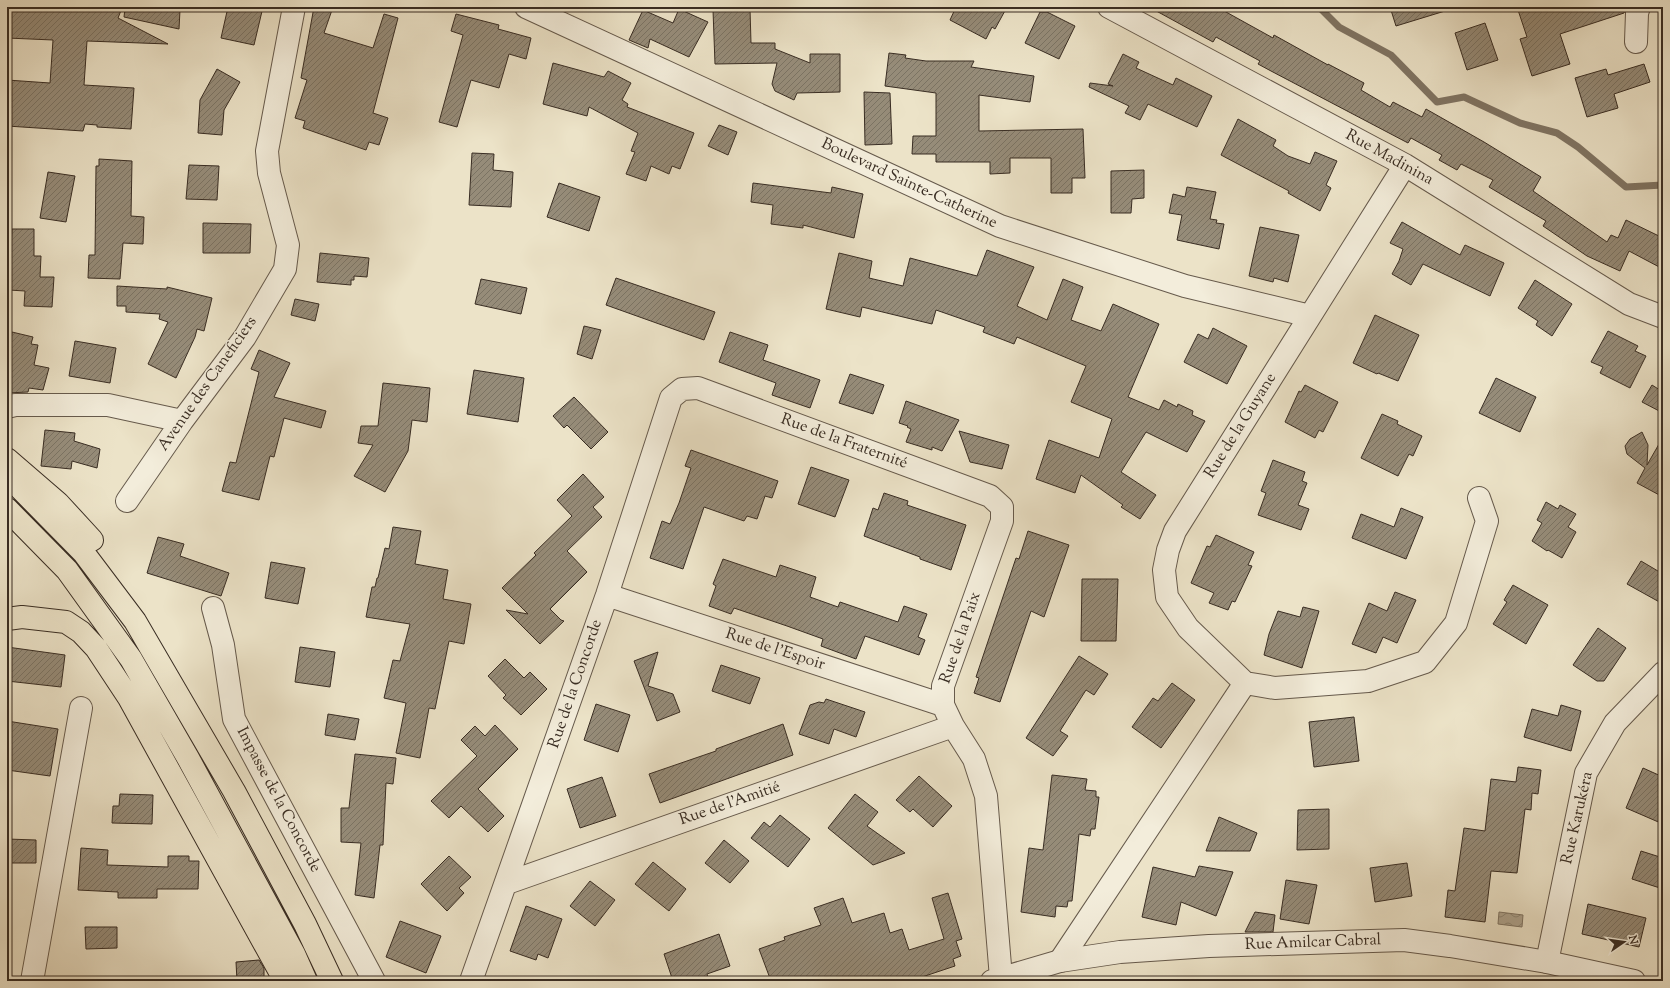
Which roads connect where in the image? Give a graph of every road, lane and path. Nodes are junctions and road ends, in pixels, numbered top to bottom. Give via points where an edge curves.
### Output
1 (294, 7) edge
2 (526, 7) edge
3 (1109, 7) edge
4 (1639, 7) edge
5 (1636, 42) dead end
6 (1405, 165) junction
7 (1310, 316) junction
8 (1663, 316) edge
9 (682, 389) joint
10 (7, 407) edge
11 (182, 421) junction
12 (7, 458) edge
13 (7, 478) edge
14 (1479, 498) dead end
15 (127, 501) dead end
16 (1002, 507) joint
17 (7, 509) edge
18 (607, 595) junction
19 (213, 608) dead end
20 (7, 619) edge
21 (135, 621) junction
22 (1663, 673) edge
23 (1245, 683) junction
24 (943, 705) junction
25 (81, 708) dead end
26 (953, 726) junction
27 (507, 883) junction
28 (1060, 961) junction
29 (1547, 962) junction
30 (996, 980) edge
31 (32, 981) edge
32 (285, 981) edge
33 (306, 981) edge
34 (332, 981) edge
35 (374, 981) edge
36 (471, 981) edge
37 (1634, 981) edge

1 - 11 street, Avenue des Caneficiers via 267,151 269,173 288,245 285,269 245,337
2 - 7 street, Boulevard Sainte-Catherine via 1000,226 1185,286
3 - 6 street, Rue Madinina
4 - 5 street
6 - 7 street, Rue de la Guyane
6 - 8 street, Rue Madinina via 1629,304
7 - 23 street, Rue de la Guyane via 1175,531 1164,570 1167,597 1188,628
9 - 16 street, Rue de la Fraternité via 698,388 990,496
9 - 18 street, Rue de la Concorde via 671,398
10 - 11 street via 108,405
11 - 15 street, Avenue des Caneficiers
12 - 21 highway via 58,502 90,537 108,566
13 - 21 highway via 83,552
14 - 23 street via 1487,521 1456,624 1425,662 1368,681 1275,688
16 - 24 street, Rue de la Paix via 1002,521 943,686
17 - 33 highway via 67,570 131,659 188,758
18 - 24 street, Rue de l'Espoir
18 - 27 street, Rue de la Concorde
19 - 35 street, Impasse de la Concorde via 223,645 234,719
20 - 32 highway via 22,617 66,622 81,632 96,648 129,698
21 - 34 highway via 234,791 305,924
22 - 29 street, Rue Karukéra via 1615,723 1586,773
23 - 28 street
24 - 26 street, Rue de la Paix
25 - 31 street
26 - 27 street, Rue de l'Amitié
26 - 30 street, Rue de la Paix via 974,759 986,796
27 - 36 street, Rue de la Concorde
28 - 29 street, Rue Amilcar Cabral via 1120,952 1209,946 1404,940
28 - 30 street, Rue Amilcar Cabral
29 - 37 street, Rue Amilcar Cabral

